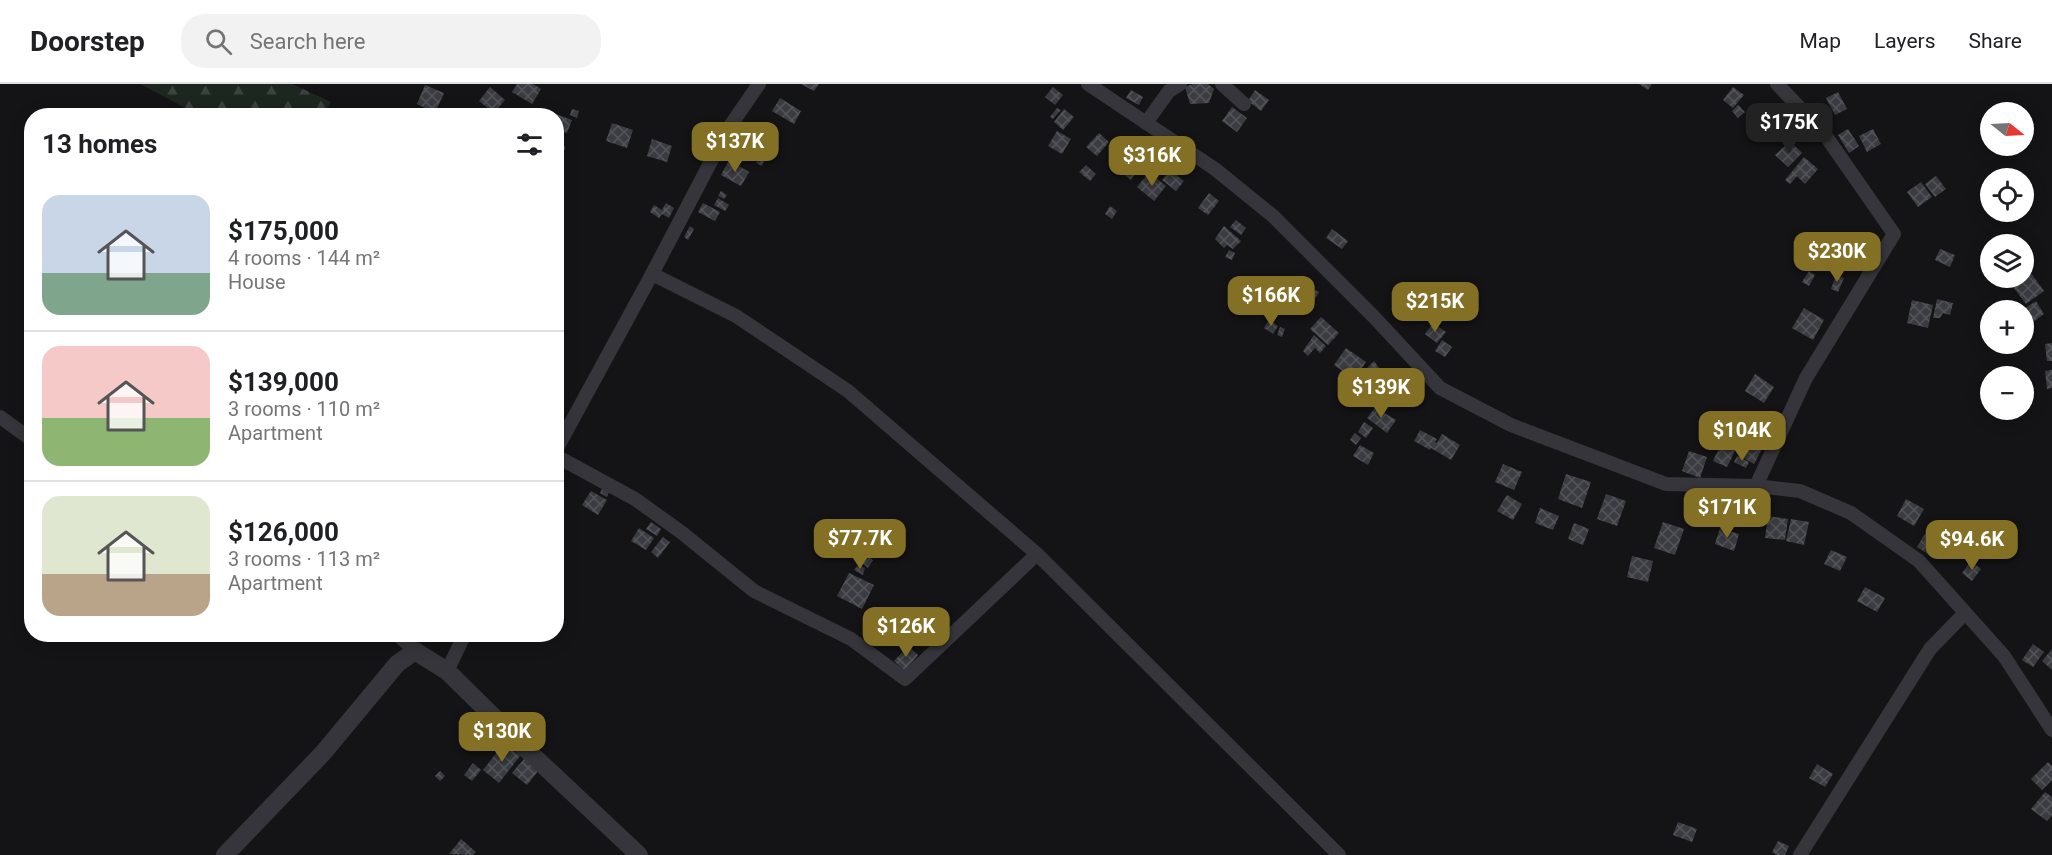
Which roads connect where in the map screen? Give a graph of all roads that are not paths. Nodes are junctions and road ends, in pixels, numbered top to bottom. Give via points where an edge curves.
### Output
1 (759, 84) edge
2 (1088, 84) edge
3 (1180, 84) edge
4 (1222, 84) edge
5 (1777, 84) edge
6 (1244, 104) dead end
7 (1146, 123) junction
8 (652, 274) junction
9 (0, 417) edge
10 (24, 434) edge
11 (564, 435) edge
12 (564, 460) edge
13 (1756, 486) junction
14 (1037, 554) junction
15 (1965, 613) junction
16 (405, 642) edge
17 (461, 642) edge
18 (415, 651) junction
19 (447, 671) junction
20 (2052, 730) edge
21 (225, 855) edge
22 (639, 855) edge
23 (1339, 855) edge
24 (1800, 855) edge

1 - 8 street via 728,129
2 - 7 street
3 - 7 street via 1169,91
4 - 6 street
5 - 13 street via 1824,132 1894,234 1806,378
7 - 13 street via 1215,169 1273,216 1440,388 1511,425 1666,484
8 - 11 street
8 - 14 street via 736,316 848,391
9 - 10 street
12 - 14 street via 634,499 754,591 851,639 905,679
13 - 15 street via 1800,491 1851,513 1918,561
14 - 23 street
15 - 20 street via 2004,656
15 - 24 street via 1930,649
16 - 18 street
17 - 19 street
18 - 19 street
18 - 21 street via 398,664 322,753
19 - 22 street

